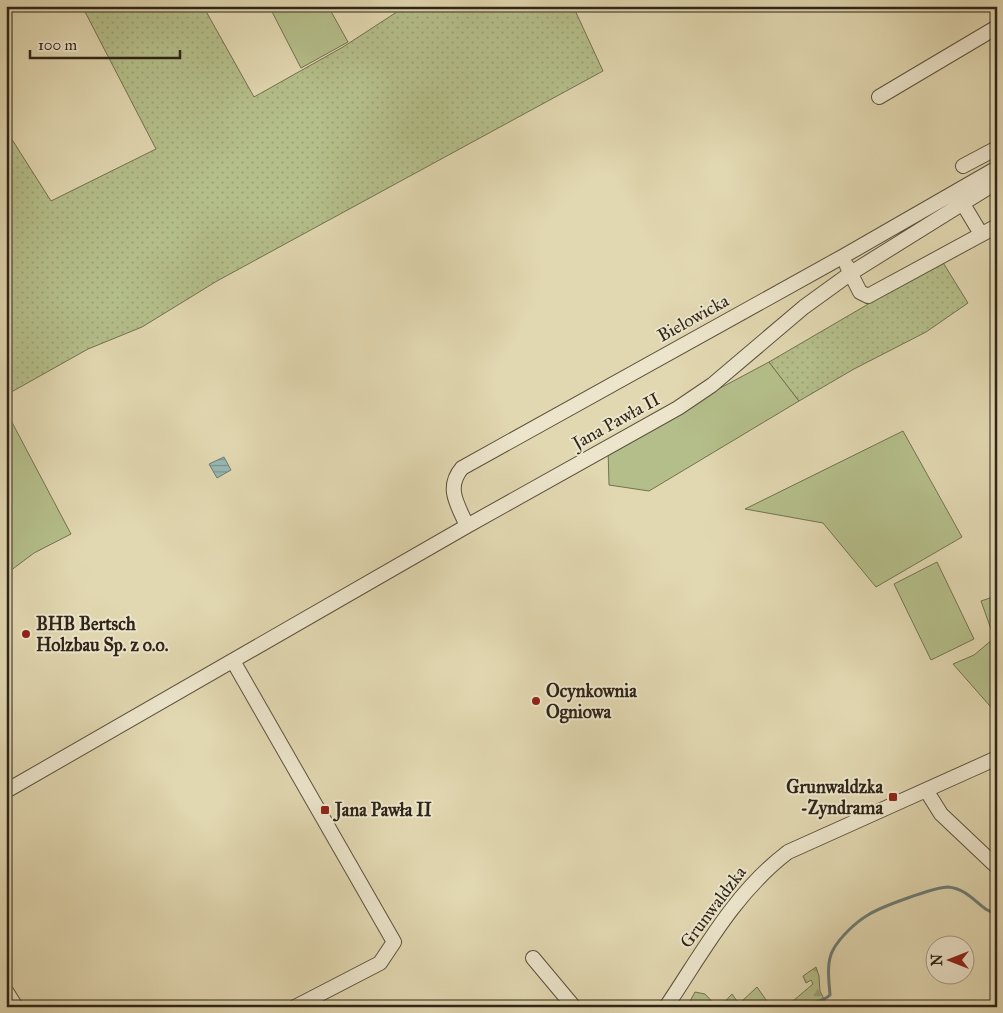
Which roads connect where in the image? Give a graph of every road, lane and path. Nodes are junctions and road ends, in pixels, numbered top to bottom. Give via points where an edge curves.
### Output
1 (997, 27) edge
2 (879, 97) dead end
3 (997, 148) edge
4 (963, 166) dead end
5 (997, 168) edge
6 (997, 182) edge
7 (959, 197) junction
8 (997, 226) edge
9 (981, 234) junction
10 (842, 257) junction
11 (851, 272) junction
12 (467, 526) junction
13 (233, 661) junction
14 (997, 758) edge
15 (926, 790) junction
16 (6, 791) edge
17 (997, 867) edge
18 (533, 958) dead end
19 (6, 991) edge
20 (16, 1007) edge
21 (295, 1007) edge
22 (574, 1007) edge
23 (666, 1007) edge

1 - 2 street
3 - 4 street
5 - 7 street, Bielowicka
6 - 7 street, Jana Pawła II
7 - 9 street
7 - 10 street, Bielowicka
7 - 11 street, Jana Pawła II
8 - 9 street
9 - 11 street via 872,295 860,292
10 - 11 street
10 - 12 street, Bielowicka via 462,468 454,481 453,492
11 - 12 street, Jana Pawła II via 698,395
12 - 13 street, Jana Pawła II
13 - 16 street, Jana Pawła II
13 - 21 street via 394,942 380,963
14 - 15 street, Grunwaldzka
15 - 17 street via 942,814
15 - 23 street, Grunwaldzka via 788,852 767,868 735,903
18 - 22 street
19 - 20 street

